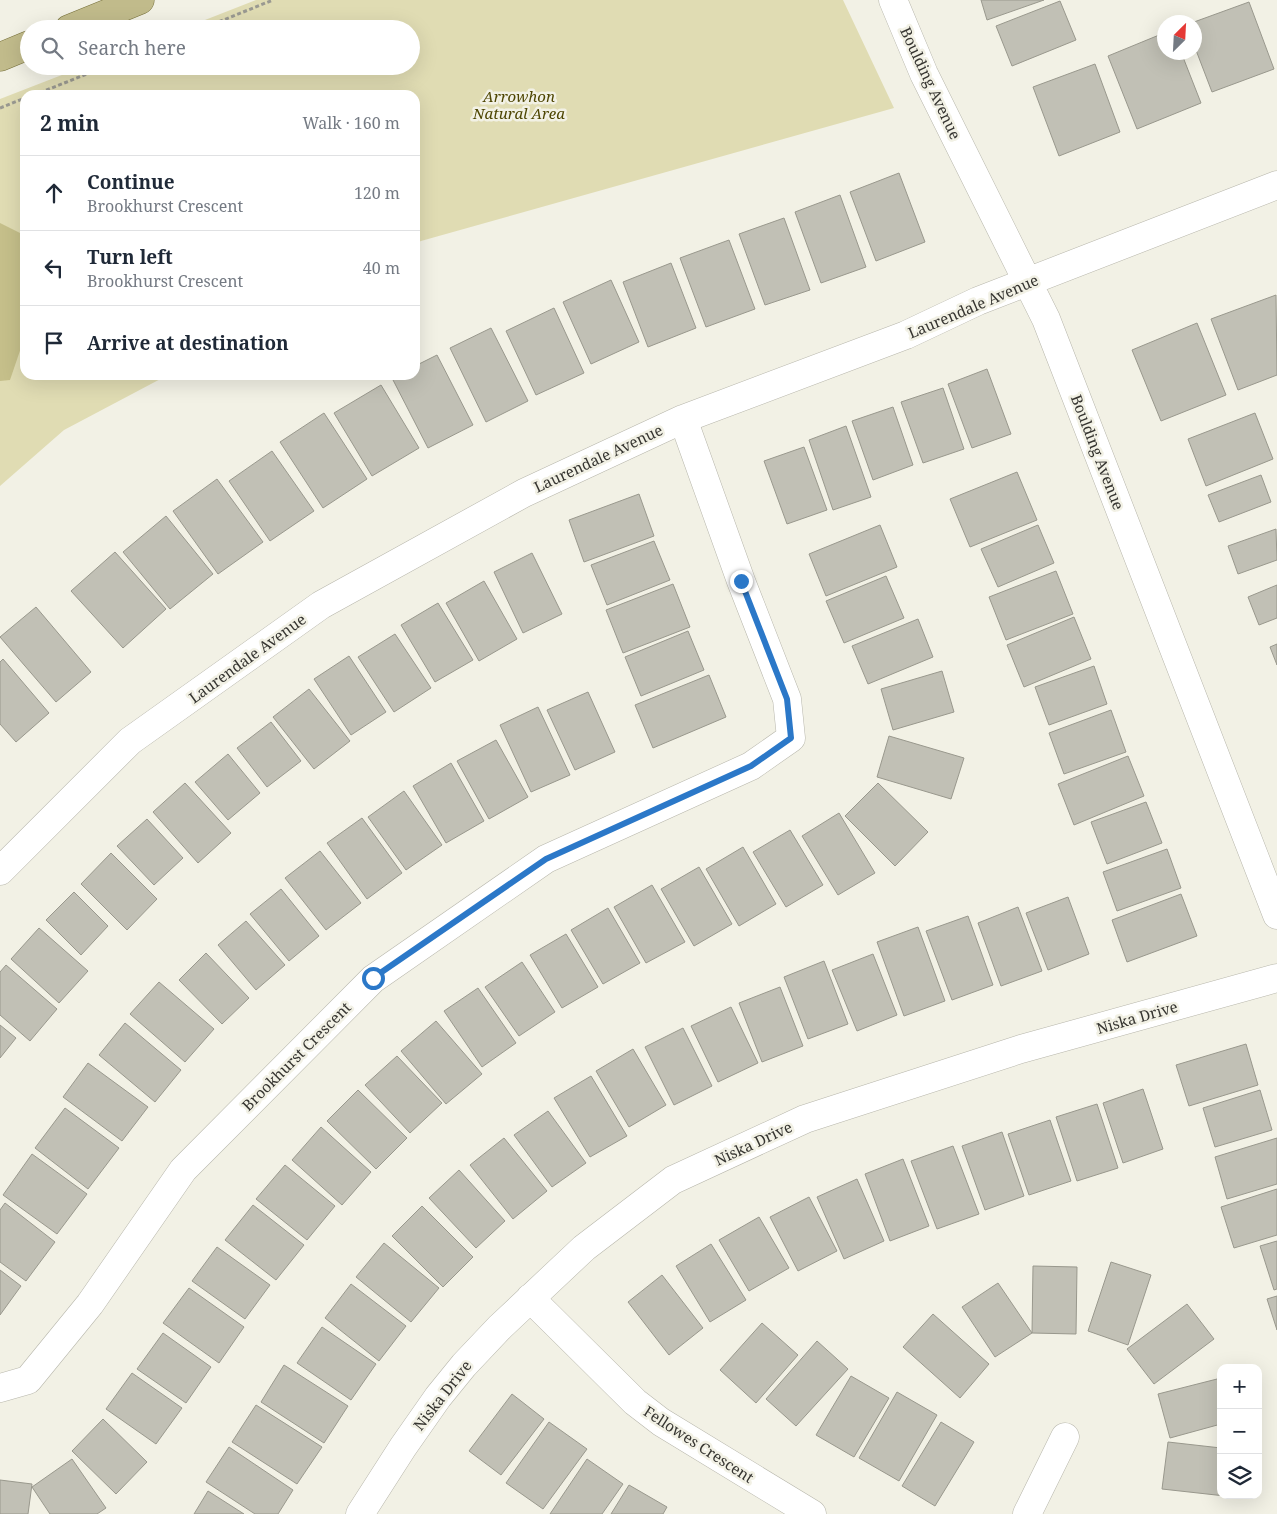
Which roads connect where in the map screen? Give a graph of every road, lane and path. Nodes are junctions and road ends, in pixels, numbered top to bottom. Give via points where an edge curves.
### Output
1 (140, 0) edge
2 (273, 0) edge
3 (893, 0) edge
4 (91, 20) edge
5 (223, 20) edge
6 (20, 49) edge
7 (0, 57) edge
8 (84, 75) edge
9 (47, 90) edge
10 (20, 100) edge
11 (0, 108) edge
12 (1277, 185) edge
13 (1027, 282) junction
14 (683, 419) junction
15 (0, 871) edge
16 (1277, 915) edge
17 (1277, 978) edge
18 (530, 1298) junction
19 (0, 1388) edge
20 (1065, 1437) dead end
21 (360, 1514) edge
22 (812, 1514) edge
23 (1027, 1514) edge

1 - 4 main road
2 - 5 path
3 - 13 street, Boulding Avenue via 924,74
6 - 7 main road
8 - 9 path
10 - 11 path
12 - 13 street, Laurendale Avenue
13 - 14 street, Laurendale Avenue via 906,335
13 - 16 street, Boulding Avenue via 1046,319
14 - 15 street, Laurendale Avenue via 524,493 321,605 130,741
14 - 19 street, Brookhurst Crescent via 787,699 791,738 751,766 546,859 373,978 183,1170 90,1304 28,1380
17 - 18 street, Niska Drive via 1021,1049 805,1119 673,1180 584,1248
18 - 21 street, Niska Drive via 438,1397
18 - 22 street, Fellowes Crescent via 635,1402 661,1422
20 - 23 street

